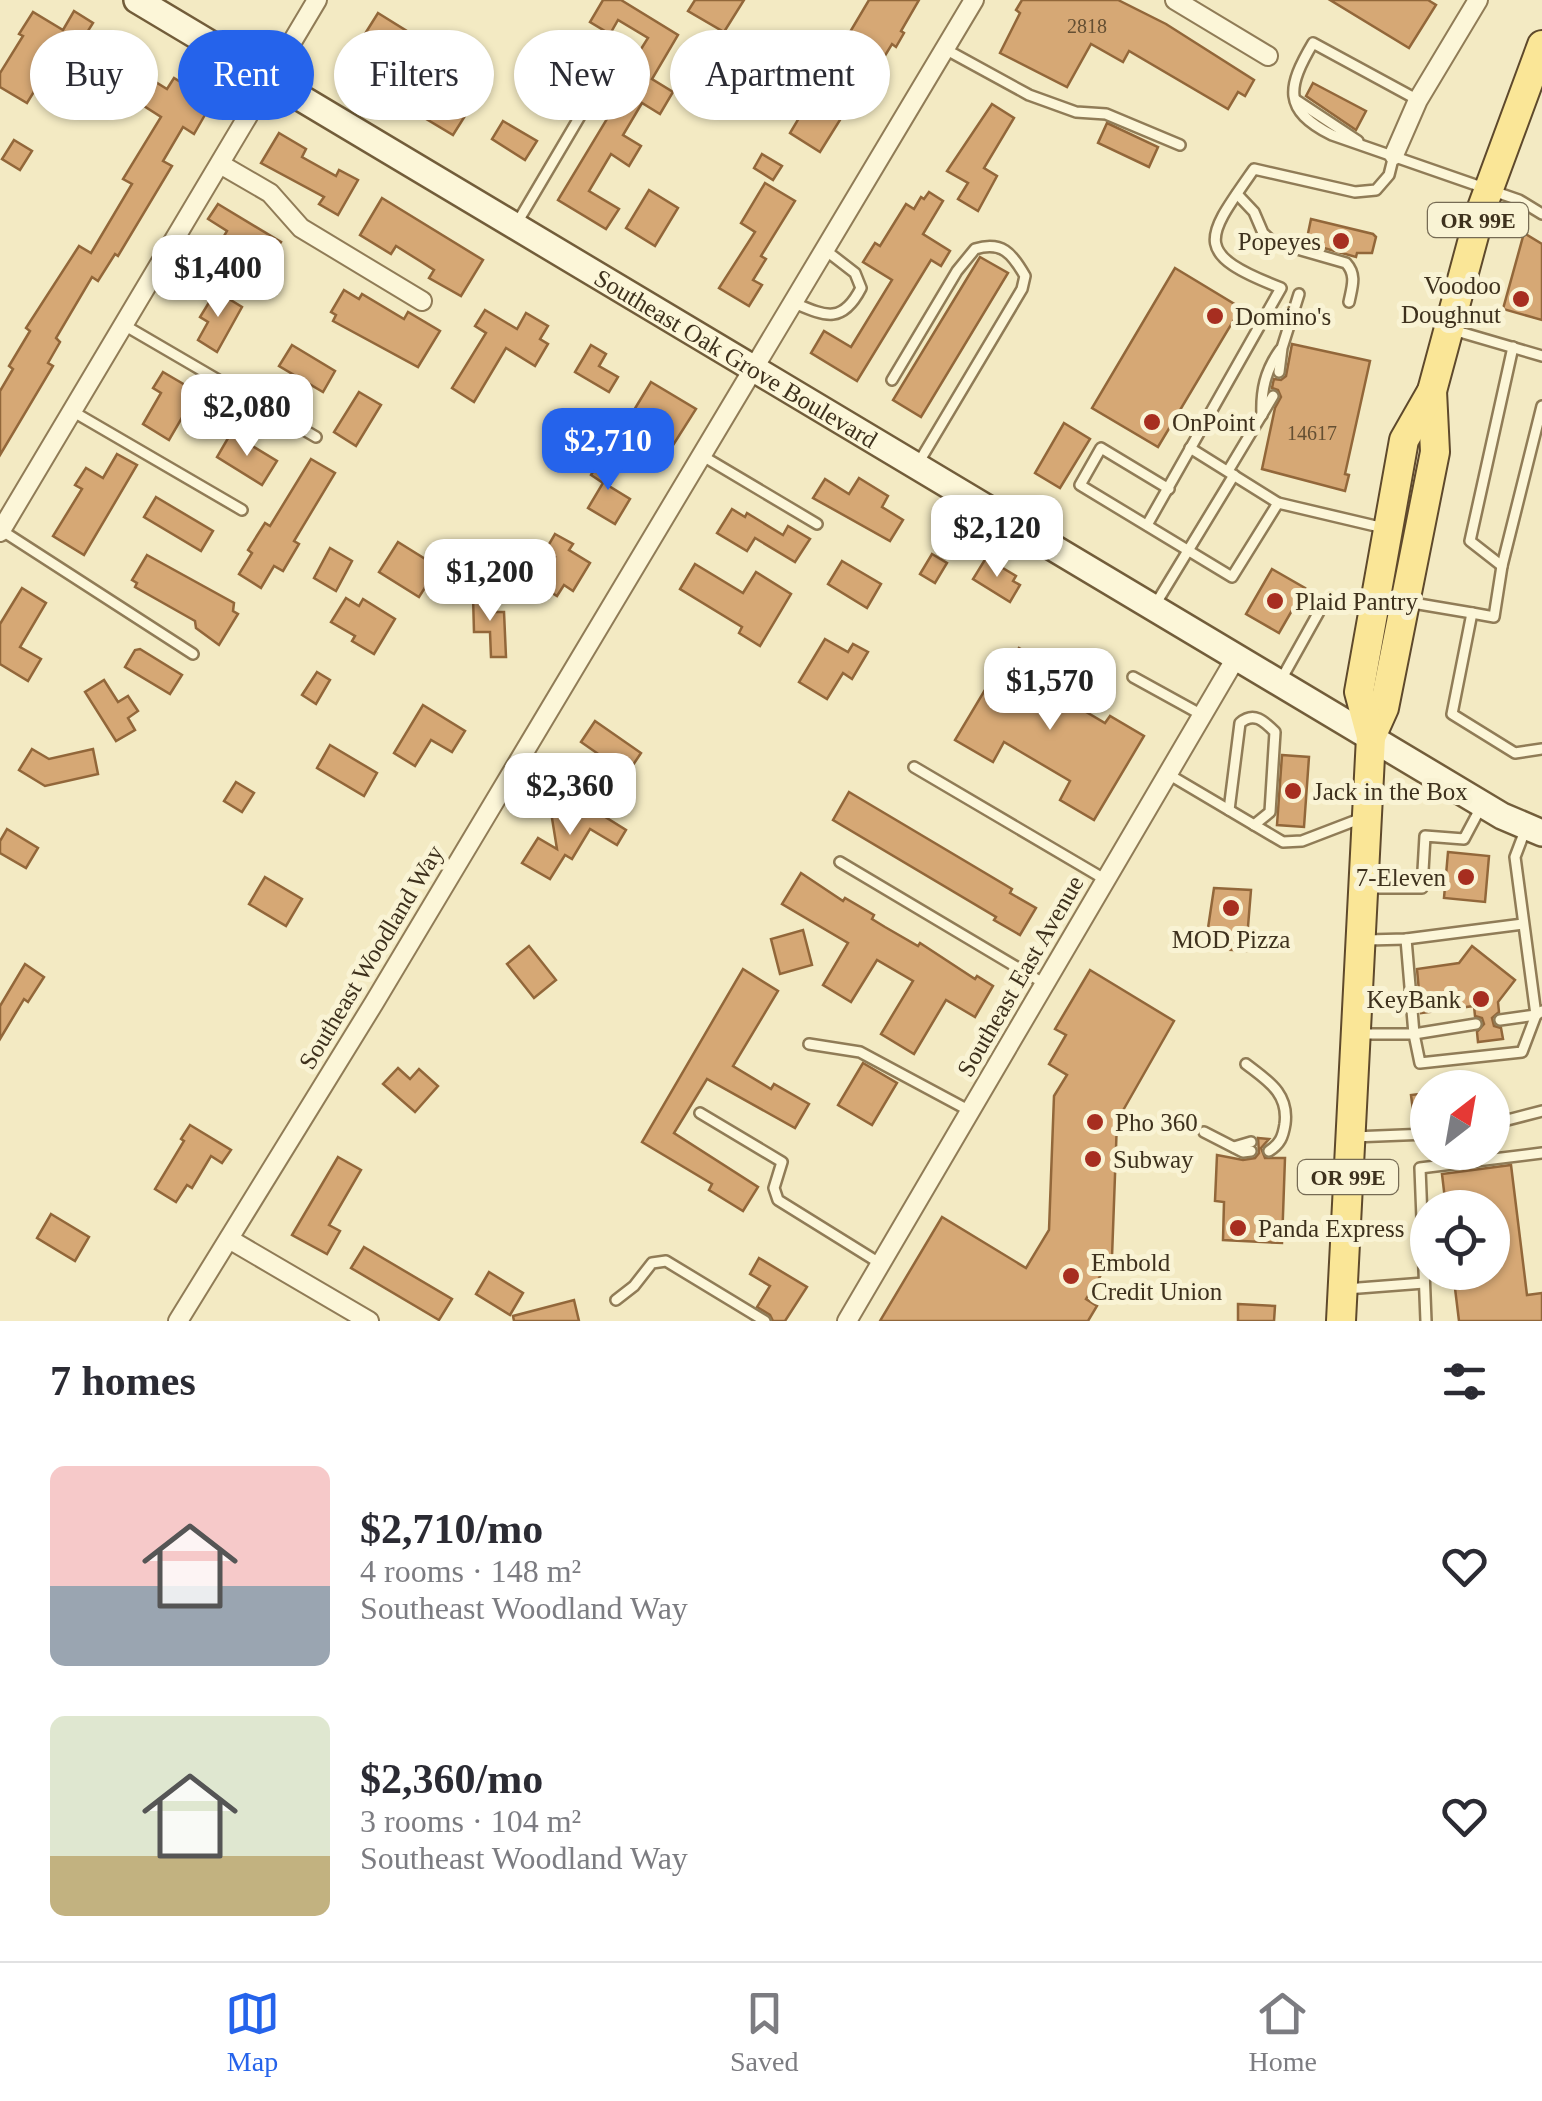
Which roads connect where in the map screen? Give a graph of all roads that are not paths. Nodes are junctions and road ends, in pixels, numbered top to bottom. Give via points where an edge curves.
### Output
1 (137, 0) edge
2 (317, 0) edge
3 (974, 0) edge
4 (1175, 0) edge
5 (1478, 0) edge
6 (188, 30) edge
7 (300, 30) edge
8 (1542, 45) edge
9 (945, 49) junction
10 (1268, 56) dead end
11 (1418, 100) junction
12 (314, 105) edge
13 (246, 120) edge
14 (578, 120) edge
15 (1180, 144) dead end
16 (1394, 155) junction
17 (220, 164) junction
18 (1488, 190) junction
19 (1237, 194) junction
20 (1542, 214) edge
21 (515, 225) junction
22 (824, 248) junction
23 (1300, 294) dead end
24 (422, 301) dead end
25 (792, 302) junction
26 (1349, 302) dead end
27 (124, 324) junction
28 (1448, 329) junction
29 (1513, 347) junction
30 (1282, 348) junction
31 (1542, 356) edge
32 (752, 368) junction
33 (1279, 372) dead end
34 (892, 380) dead end
35 (1432, 391) junction
36 (1273, 396) dead end
37 (1542, 406) edge
38 (72, 411) junction
39 (1262, 417) junction
40 (316, 437) dead end
41 (1190, 448) junction
42 (701, 455) junction
43 (917, 465) junction
44 (1231, 473) junction
45 (1169, 488) junction
46 (1278, 503) junction
47 (242, 510) dead end
48 (817, 524) dead end
49 (1147, 526) junction
50 (1386, 528) junction
51 (0, 531) edge
52 (1188, 550) junction
53 (1502, 566) junction
54 (1374, 600) junction
55 (1405, 602) junction
56 (1154, 607) junction
57 (1472, 613) junction
58 (193, 654) dead end
59 (1237, 656) junction
60 (1133, 676) dead end
61 (1279, 682) junction
62 (1202, 715) junction
63 (1371, 737) junction
64 (1542, 748) edge
65 (914, 767) dead end
66 (1168, 774) junction
67 (1482, 804) junction
68 (1229, 810) junction
69 (1366, 816) junction
70 (1254, 825) junction
71 (1534, 830) edge
72 (840, 862) dead end
73 (1106, 880) junction
74 (1362, 888) junction
75 (1523, 924) junction
76 (1406, 939) junction
77 (1359, 940) junction
78 (1044, 984) junction
79 (1539, 1013) edge
80 (1500, 1020) dead end
81 (1476, 1024) dead end
82 (1354, 1034) junction
83 (1414, 1034) junction
84 (809, 1044) dead end
85 (1246, 1064) dead end
86 (1542, 1110) edge
87 (970, 1111) junction
88 (700, 1114) dead end
89 (1510, 1120) edge
90 (1204, 1132) dead end
91 (1410, 1135) edge
92 (1350, 1137) junction
93 (1273, 1145) dead end
94 (1251, 1147) dead end
95 (1542, 1153) edge
96 (1421, 1190) edge
97 (228, 1239) junction
98 (880, 1264) junction
99 (1410, 1283) edge
100 (1343, 1289) junction
101 (1424, 1290) edge
102 (616, 1300) dead end
103 (178, 1321) edge
104 (368, 1321) edge
105 (765, 1321) edge
106 (847, 1321) edge
107 (1341, 1321) edge
108 (1426, 1321) edge

1 - 6 street, Southeast Oak Grove Boulevard
2 - 7 street
3 - 9 street, Southeast Woodland Way
4 - 10 street
5 - 11 street
8 - 18 main road, OR 99E
9 - 15 lane via 1029,95 1076,112 1106,114
9 - 22 street, Southeast Woodland Way
11 - 16 street
11 - 16 lane via 1313,43 1297,71 1294,98 1312,125
12 - 21 street, Southeast Oak Grove Boulevard
13 - 17 street
14 - 21 lane
16 - 18 lane
16 - 19 lane via 1376,190 1354,192 1254,169
17 - 24 street via 270,193 301,228
17 - 27 street
18 - 20 lane
18 - 28 main road, OR 99E
19 - 26 lane via 1273,242 1346,263 1354,281
19 - 41 lane via 1214,229 1214,242 1241,273 1280,288
21 - 32 street, Southeast Oak Grove Boulevard
22 - 25 street, Southeast Woodland Way
22 - 25 lane via 855,273 861,288 854,301 836,315
23 - 30 lane
25 - 32 street, Southeast Woodland Way
27 - 38 street
27 - 40 lane
28 - 29 lane
28 - 35 main road, OR 99E
29 - 31 lane
29 - 53 lane via 1470,541
30 - 33 lane
30 - 39 lane via 1270,364
32 - 42 street, Southeast Woodland Way
32 - 43 street, Southeast Oak Grove Boulevard
34 - 43 lane via 964,260 986,246 1010,252 1025,276 1022,289
35 - 50 main road, OR 99E via 1404,440
35 - 55 main road, OR 99E via 1435,452
36 - 39 lane
37 - 53 lane
38 - 47 lane
38 - 51 street
39 - 44 lane
41 - 44 lane
41 - 45 lane
42 - 48 lane
42 - 97 street, Southeast Woodland Way
43 - 56 street, Southeast Oak Grove Boulevard
44 - 46 lane
44 - 52 lane
45 - 49 lane
45 - 49 lane via 1101,448 1080,485
46 - 50 lane
46 - 52 lane via 1232,576
49 - 52 lane
50 - 54 main road, OR 99E
51 - 58 lane
52 - 56 lane
53 - 57 lane via 1494,617
54 - 61 lane via 1325,602
54 - 63 main road, OR 99E via 1359,692
55 - 57 lane
55 - 63 main road, OR 99E via 1384,708
56 - 59 street, Southeast Oak Grove Boulevard
57 - 64 lane via 1452,714 1515,754
59 - 61 street, Southeast Oak Grove Boulevard
59 - 62 street, Southeast East Avenue
60 - 62 lane
61 - 63 street, Southeast Oak Grove Boulevard
62 - 66 street, Southeast East Avenue
63 - 67 street, Southeast Oak Grove Boulevard
63 - 69 main road, OR 99E
65 - 73 lane
66 - 68 lane
66 - 73 street, Southeast East Avenue
67 - 71 street, Southeast Oak Grove Boulevard
67 - 74 lane via 1464,839 1425,836 1422,888
68 - 70 lane
68 - 70 lane via 1240,723 1247,717 1264,721 1275,732 1270,812
69 - 70 lane via 1302,841 1282,842
69 - 74 main road, OR 99E
71 - 75 lane via 1516,857
72 - 78 lane
73 - 78 street, Southeast East Avenue
74 - 77 main road, OR 99E
75 - 76 lane
75 - 79 lane
76 - 77 lane
76 - 83 lane
77 - 82 main road, OR 99E
78 - 87 street, Southeast East Avenue
79 - 80 lane
79 - 83 lane via 1522,1052 1420,1064
81 - 83 lane
82 - 83 lane
82 - 92 main road, OR 99E
84 - 87 lane via 860,1052
85 - 93 lane via 1285,1102
86 - 89 lane
87 - 98 street, Southeast East Avenue
88 - 98 lane via 782,1162 774,1188 778,1200
90 - 94 lane via 1234,1147
91 - 92 lane
92 - 100 main road, OR 99E
95 - 96 lane via 1420,1168
97 - 103 street, Southeast Woodland Way
97 - 104 street
98 - 106 street, Southeast East Avenue
99 - 100 lane
100 - 107 main road, OR 99E
101 - 108 lane
102 - 105 lane via 652,1263 666,1262

